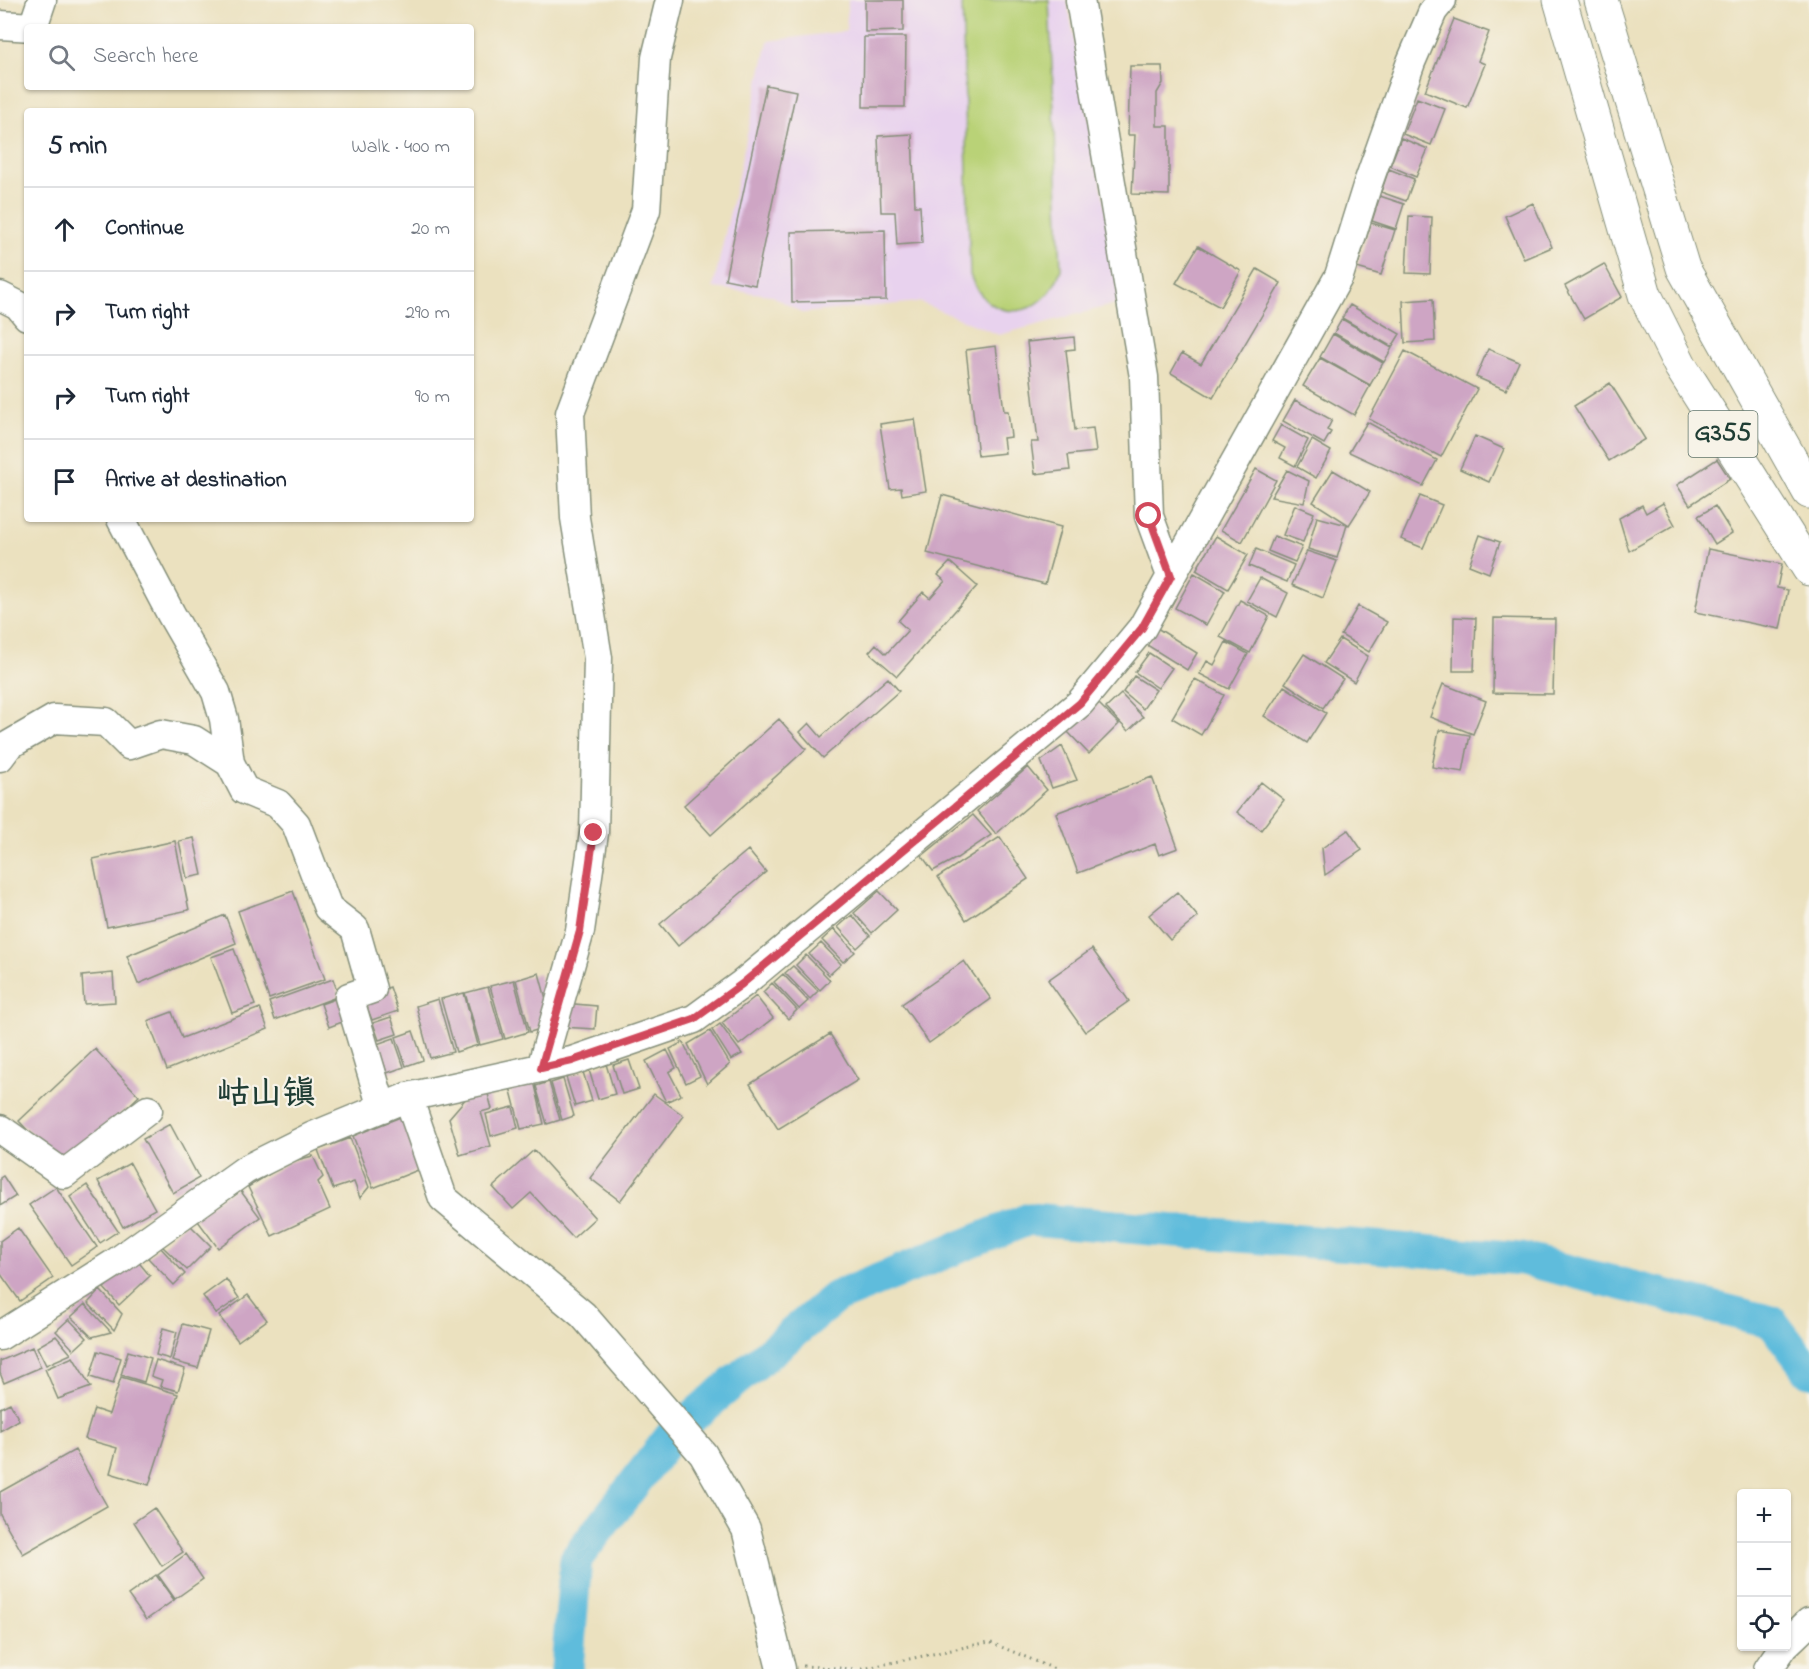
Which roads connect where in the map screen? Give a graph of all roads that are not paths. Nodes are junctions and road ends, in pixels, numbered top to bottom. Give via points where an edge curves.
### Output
1 (42, 0) edge
2 (670, 0) edge
3 (1080, 0) edge
4 (1089, 0) edge
5 (1442, 0) edge
6 (1560, 0) edge
7 (1601, 0) edge
8 (34, 24) edge
9 (0, 25) edge
10 (24, 26) edge
11 (1086, 36) junction
12 (0, 296) edge
13 (24, 312) edge
14 (1768, 421) junction
15 (1809, 454) edge
16 (1809, 492) edge
17 (122, 522) edge
18 (1809, 569) edge
19 (1171, 576) junction
20 (0, 757) edge
21 (230, 763) junction
22 (541, 1068) junction
23 (408, 1097) junction
24 (382, 1108) junction
25 (148, 1110) dead end
26 (0, 1129) edge
27 (0, 1336) edge
28 (1809, 1622) edge
29 (1791, 1639) edge
30 (1780, 1651) edge
31 (781, 1667) edge
32 (1767, 1669) edge

1 - 8 street
2 - 22 street via 656,58 645,210 570,414 575,518 598,658 594,833 580,931
3 - 11 street
4 - 11 street
5 - 19 street via 1433,10 1411,62 1339,276
6 - 18 highway, G355 via 1645,295 1681,367
7 - 14 highway, G355 via 1683,268
9 - 10 street
11 - 19 street via 1144,377 1149,516
12 - 13 street
14 - 15 highway
14 - 16 highway, G355
17 - 21 street via 216,692
19 - 22 street via 1142,628 1080,703 742,984 694,1019
20 - 21 street via 9,745 54,719 106,722 129,745 161,734 194,740
21 - 24 street via 244,790 278,804 296,824 328,908 355,929 372,989 349,996
22 - 23 street
23 - 24 street
23 - 31 street via 443,1198 583,1315 703,1454 746,1529
24 - 27 street via 245,1170 115,1263
25 - 26 street via 64,1174
28 - 29 street
30 - 32 street

